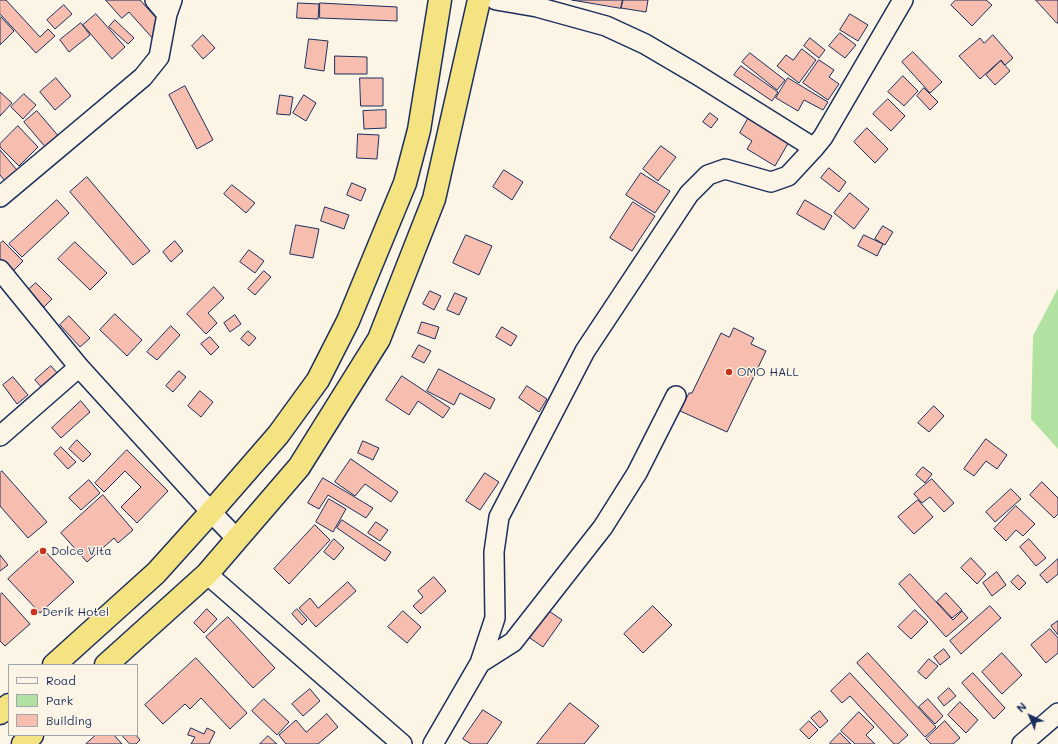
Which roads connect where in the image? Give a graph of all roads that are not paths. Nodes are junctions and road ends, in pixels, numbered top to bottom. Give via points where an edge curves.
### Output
1 (440, 0) edge
2 (480, 0) edge
3 (496, 0) edge
4 (904, 0) edge
5 (165, 5) edge
6 (814, 148) junction
7 (0, 197) edge
8 (0, 270) edge
9 (78, 367) junction
10 (676, 396) dead end
11 (0, 436) edge
12 (211, 512) junction
13 (237, 539) junction
14 (206, 574) junction
15 (480, 663) junction
16 (55, 664) edge
17 (107, 664) edge
18 (8, 706) edge
19 (0, 713) edge
20 (1056, 717) edge
21 (31, 736) edge
22 (23, 744) edge
23 (402, 744) edge
24 (433, 744) edge
25 (1022, 744) edge

1 - 12 highway via 419,130 405,183 348,321 309,393 278,435
2 - 13 highway via 434,199 379,339 299,467
3 - 6 street via 606,26 645,44
4 - 6 street
5 - 7 street via 160,57 143,77
6 - 15 street via 788,176 771,182 725,169 708,175 688,194 585,351 499,517 494,552 495,618
8 - 9 street
9 - 11 street
9 - 12 street
10 - 15 street via 637,473 603,527 513,642
12 - 13 street
12 - 16 highway via 156,573
13 - 14 highway
14 - 17 highway
14 - 23 street
15 - 24 street
18 - 19 highway
20 - 25 street
21 - 22 highway

